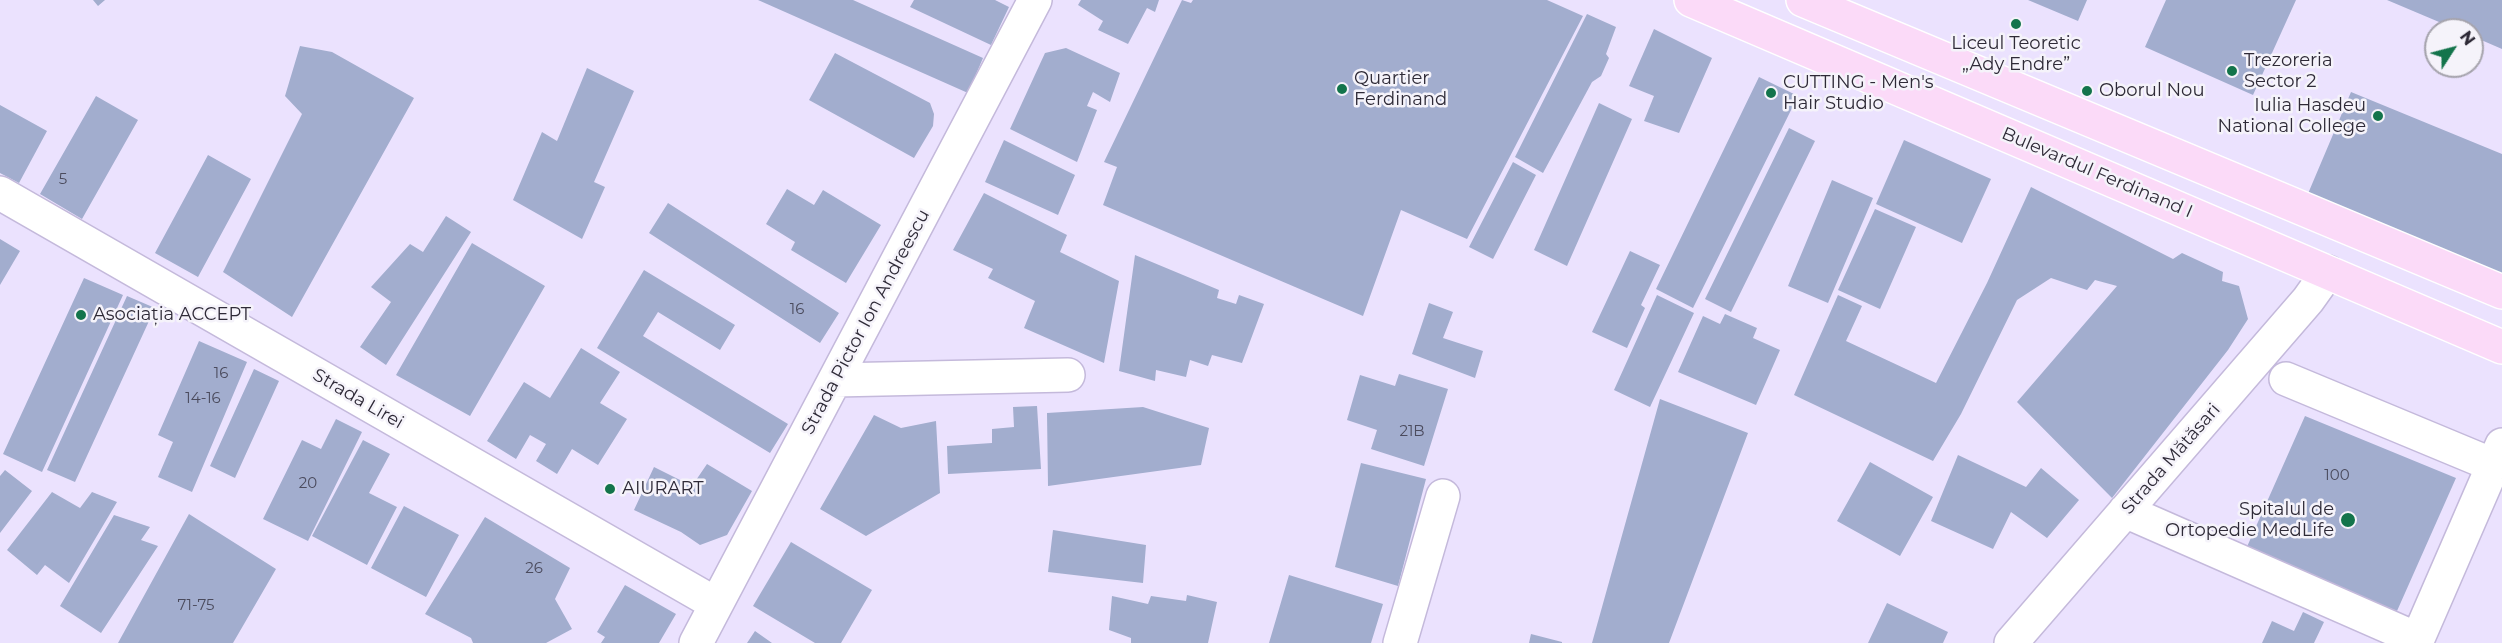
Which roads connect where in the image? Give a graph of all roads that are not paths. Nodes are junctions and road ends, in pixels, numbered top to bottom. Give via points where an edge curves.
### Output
1 (1035, 0) edge
2 (1691, 0) edge
3 (1803, 0) edge
4 (1845, 18) junction
5 (1828, 58) junction
6 (0, 193) edge
7 (2328, 272) junction
8 (2502, 292) edge
9 (2502, 347) edge
10 (1068, 375) dead end
11 (2286, 379) dead end
12 (835, 380) junction
13 (2498, 455) edge
14 (1443, 496) dead end
15 (2125, 511) junction
16 (716, 604) junction
17 (2416, 641) edge
18 (696, 643) edge
19 (1400, 643) edge
20 (2011, 643) edge

1 - 12 street, Strada Pictor Ion Andreescu
2 - 5 main road, Bulevardul Ferdinand I
3 - 4 main road
4 - 5 main road
4 - 8 main road
5 - 7 main road, Bulevardul Ferdinand I
6 - 16 street, Strada Lirei
7 - 9 main road, Bulevardul Ferdinand I
7 - 15 street, Strada Mătăsari
10 - 12 street
11 - 13 street
12 - 16 street, Strada Pictor Ion Andreescu
13 - 17 street
14 - 19 street
15 - 17 street
15 - 20 street, Strada Mătăsari
16 - 18 street, Strada Pictor Ion Andreescu

